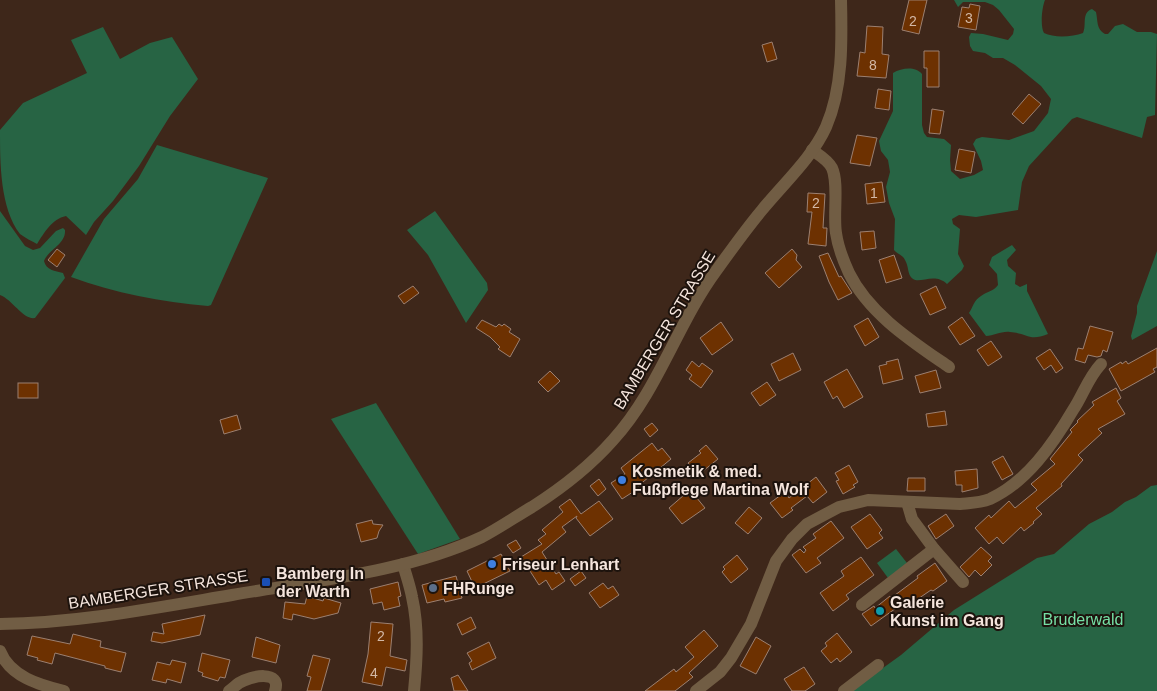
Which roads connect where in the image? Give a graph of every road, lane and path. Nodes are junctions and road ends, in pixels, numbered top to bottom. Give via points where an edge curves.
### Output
1 (841, 0) edge
2 (812, 150) junction
3 (1101, 364) dead end
4 (949, 367) dead end
5 (907, 502) junction
6 (934, 549) junction
7 (403, 564) junction
8 (963, 582) dead end
9 (862, 605) dead end
10 (0, 624) edge
11 (0, 651) edge
12 (878, 665) dead end
13 (64, 691) edge
14 (230, 691) edge
15 (275, 691) edge
16 (414, 691) edge
17 (696, 691) edge
18 (844, 691) edge

1 - 2 street, BAMBERGER STRASSE via 838,83 825,128
2 - 4 street via 827,161 833,172 836,233 850,274 889,322
2 - 7 street, BAMBERGER STRASSE via 714,274 636,412 612,442 546,498 495,530
3 - 5 street via 1040,460 1004,491 974,503
5 - 6 street via 912,520
5 - 17 street via 868,500 851,503 828,512 799,531 776,561 757,610 737,648 720,672
6 - 8 street
6 - 9 street
7 - 10 street, BAMBERGER STRASSE via 156,608 25,624
7 - 16 street via 413,598 416,627
11 - 13 street via 22,677
12 - 18 street
14 - 15 street via 239,683 270,676 276,683

